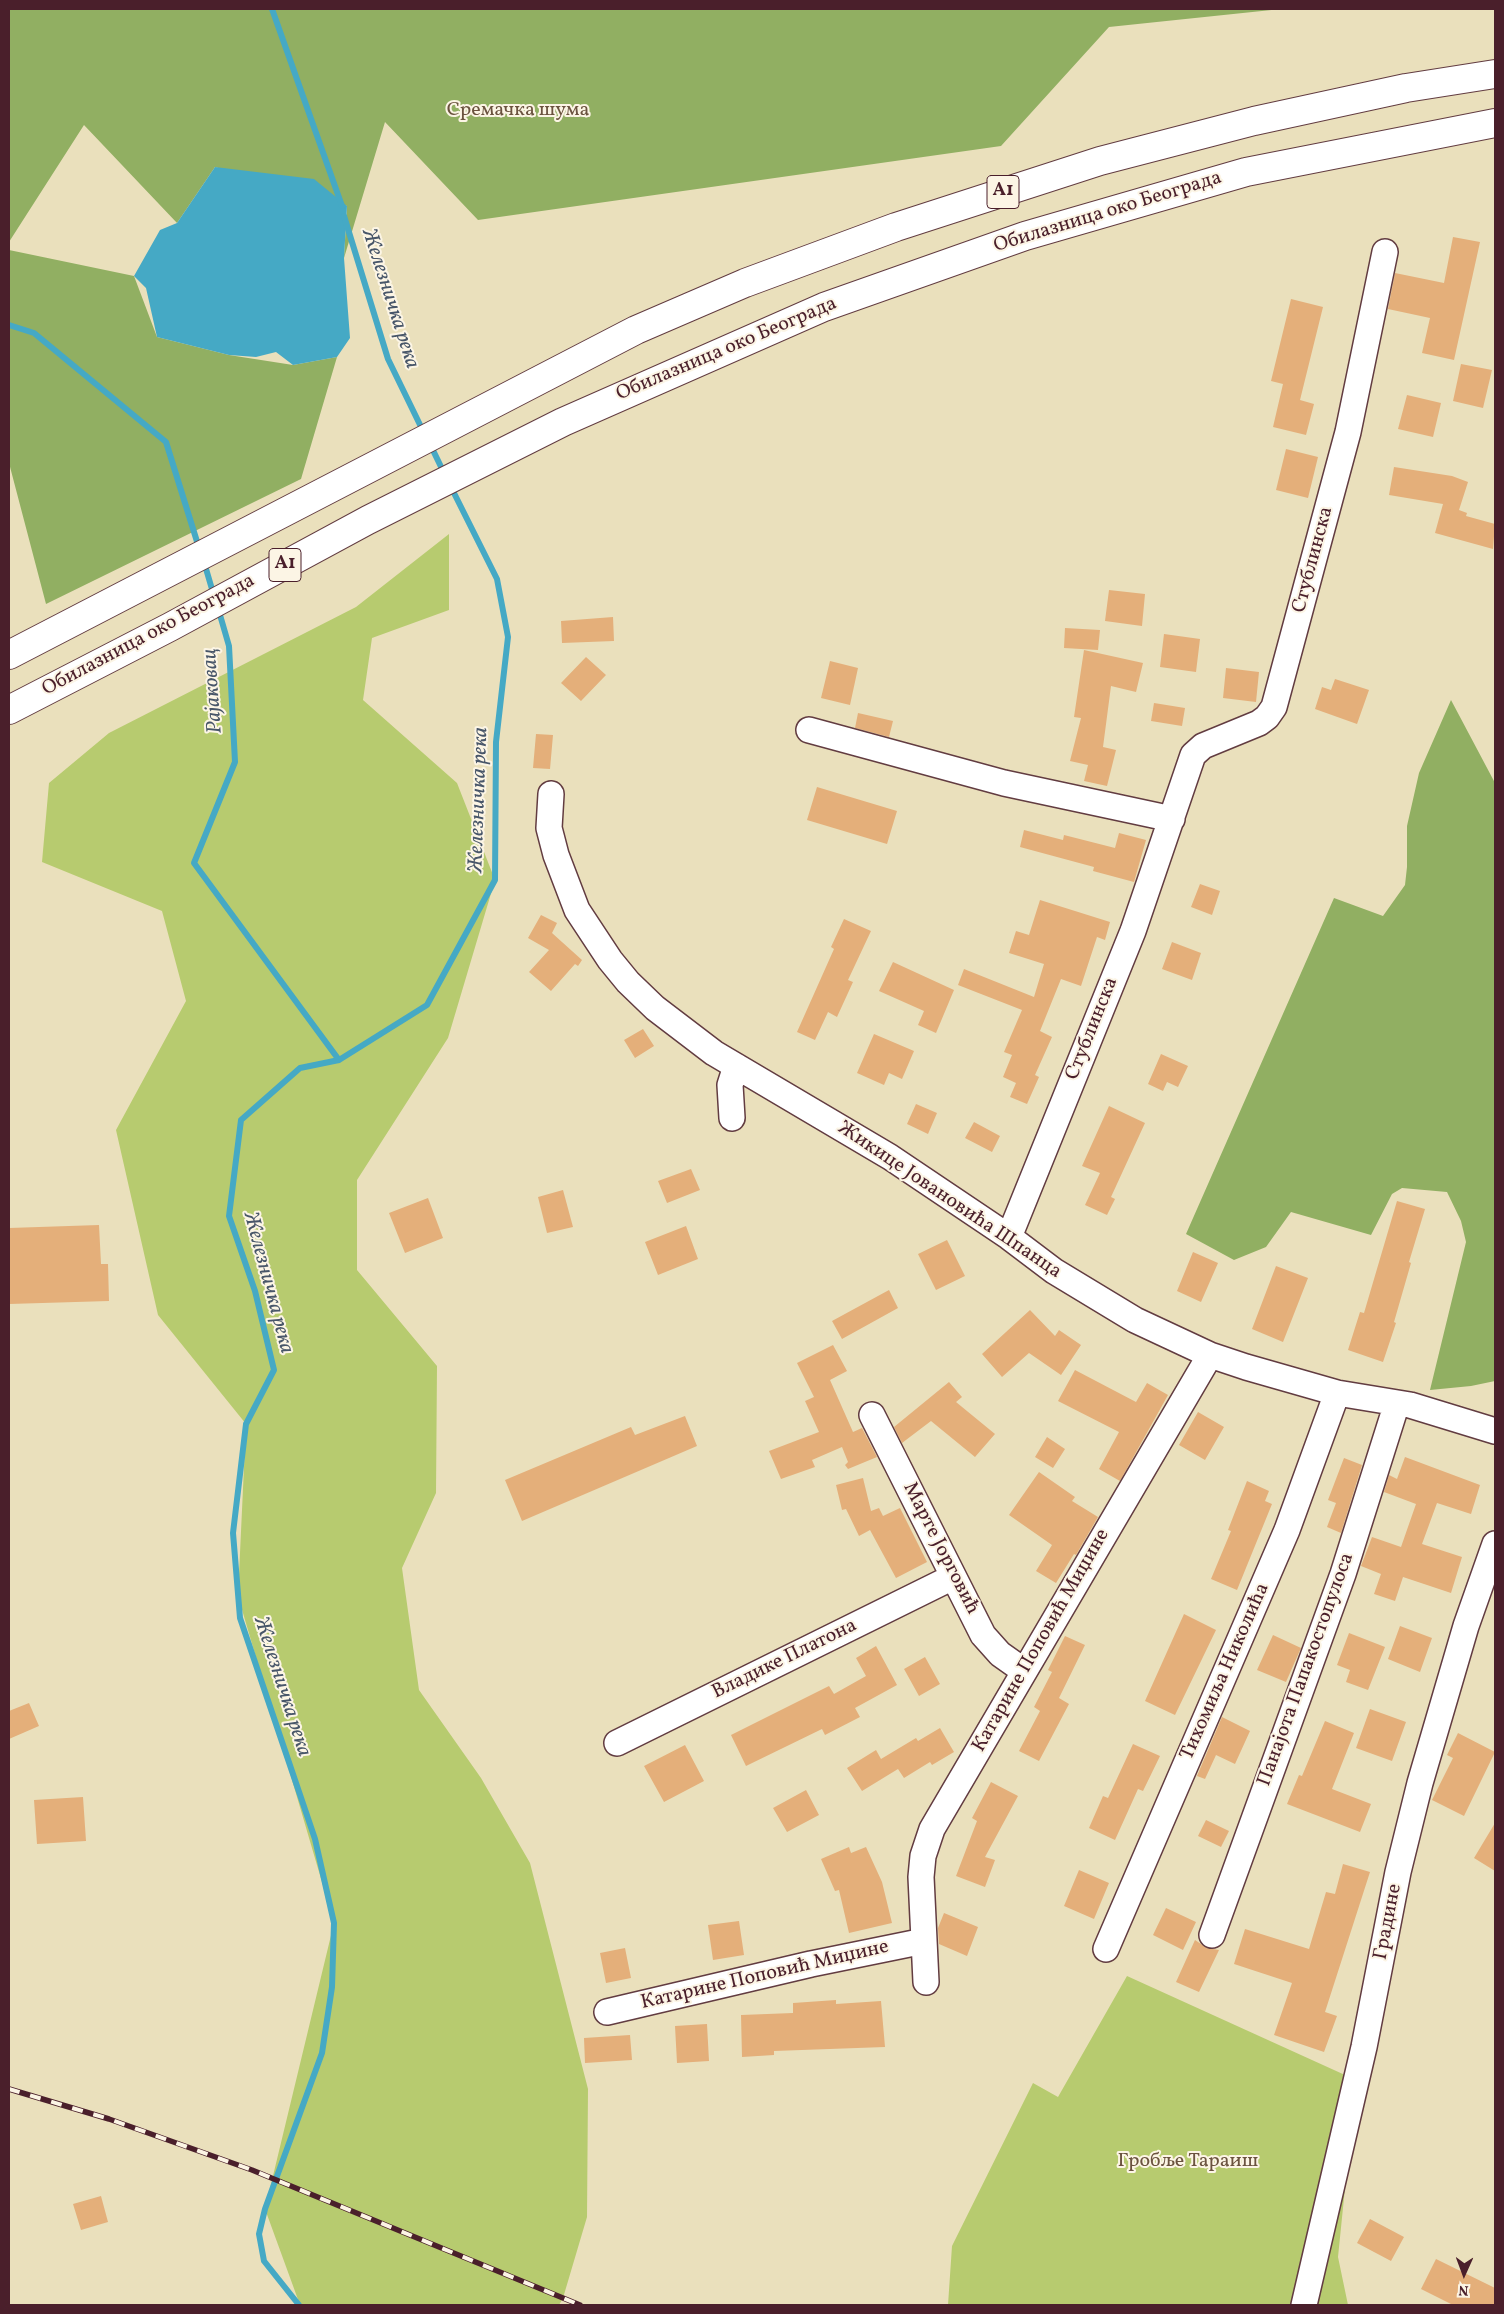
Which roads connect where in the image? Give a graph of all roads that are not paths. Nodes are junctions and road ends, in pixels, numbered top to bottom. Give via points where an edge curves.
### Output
1 (1495, 74) edge
2 (1495, 123) edge
3 (1385, 252) dead end
4 (9, 655) edge
5 (9, 710) edge
6 (809, 730) dead end
7 (551, 794) dead end
8 (1172, 819) junction
9 (736, 1066) junction
10 (732, 1118) dead end
11 (1009, 1237) junction
12 (1210, 1355) junction
13 (1337, 1392) junction
14 (1397, 1403) junction
15 (872, 1414) dead end
16 (1495, 1431) edge
17 (1495, 1544) edge
18 (953, 1577) junction
19 (1024, 1671) junction
20 (617, 1743) dead end
21 (1212, 1935) dead end
22 (924, 1941) junction
23 (1106, 1949) dead end
24 (926, 1982) dead end
25 (607, 2012) dead end
26 (1304, 2305) edge

1 - 4 highway, A1 via 1406,88 1254,121 1100,160 896,227 745,283 636,330
2 - 5 highway, Обилазница око Београда / A1 via 1246,172 1025,236 824,307 563,422 368,520
3 - 8 street, Стублинска via 1348,432 1274,707 1259,723 1196,750
6 - 8 street via 1004,783
7 - 9 street, Жикице Јовановића Шпанца via 548,822 556,854 577,910 610,960 655,1008
8 - 11 street, Стублинска via 1134,930
9 - 10 street via 730,1085
9 - 11 street, Жикице Јовановића Шпанца via 890,1157
11 - 12 street, Жикице Јовановића Шпанца via 1054,1271 1135,1320
12 - 13 street, Жикице Јовановића Шпанца
12 - 19 street, Катарине Поповић Миџине
13 - 14 street, Жикице Јовановића Шпанца
13 - 23 street, Тихомиља Николића via 1276,1557
14 - 16 street, Жикице Јовановића Шпанца
14 - 21 street, Панајота Папакостопулоса via 1343,1574
15 - 18 street, Марте Јорговић
17 - 26 street, Градине via 1466,1626 1418,1792 1398,1872 1364,2047
18 - 19 street, Марте Јорговић via 983,1635 1000,1654
18 - 20 street, Владике Платона
19 - 22 street, Катарине Поповић Миџине via 932,1829 923,1856 921,1877
22 - 24 street, Катарине Поповић Миџине
22 - 25 street, Катарине Поповић Миџине

